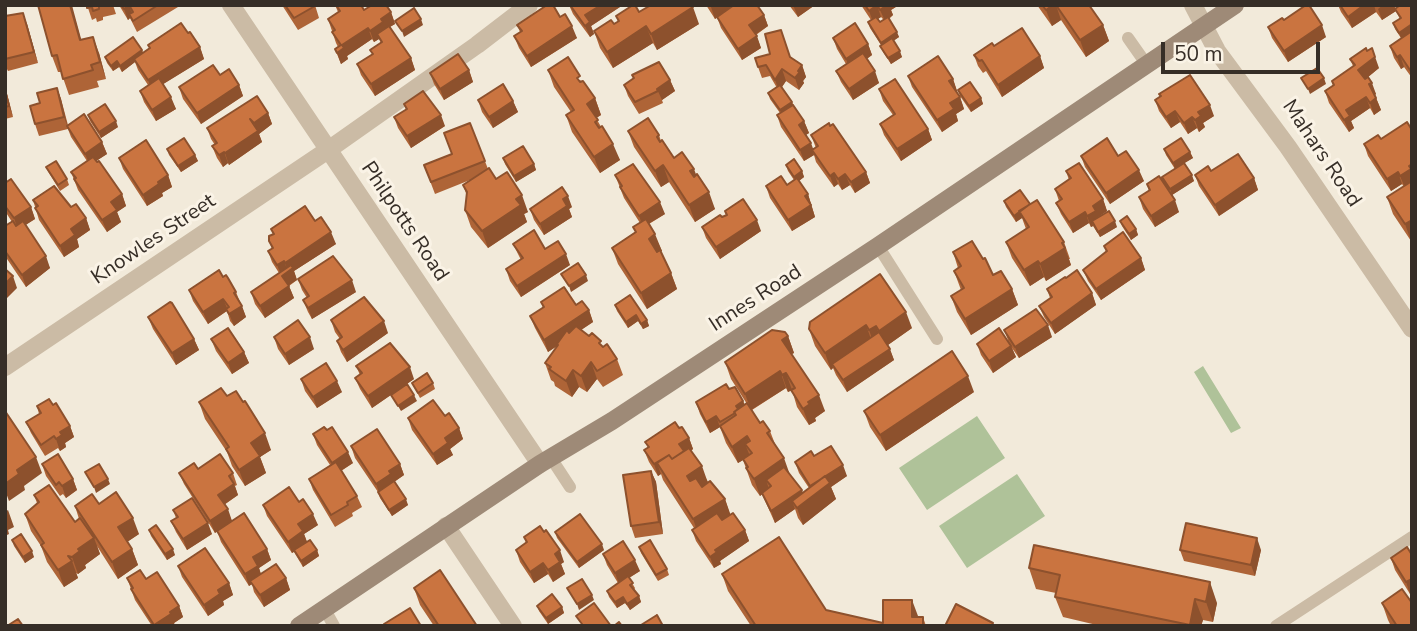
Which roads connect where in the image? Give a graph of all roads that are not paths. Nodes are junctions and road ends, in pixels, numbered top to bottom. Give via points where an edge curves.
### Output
1 (231, 5) edge
2 (529, 5) edge
3 (1193, 5) edge
4 (1235, 5) edge
5 (1204, 26) junction
6 (1128, 38) dead end
7 (1147, 65) junction
8 (328, 150) junction
9 (878, 246) junction
10 (1412, 329) edge
11 (937, 339) dead end
12 (5, 367) edge
13 (546, 461) junction
14 (570, 487) dead end
15 (446, 526) junction
16 (1412, 537) edge
17 (324, 608) junction
18 (299, 626) edge
19 (334, 626) edge
20 (513, 626) edge
21 (1276, 626) edge

1 - 8 street, Philpotts Road
2 - 8 street, Knowles Street
3 - 5 street, Mahars Road
4 - 5 main road, Innes Road
5 - 7 main road, Innes Road
5 - 10 street, Mahars Road
6 - 7 lane
7 - 9 main road, Innes Road
8 - 12 street, Knowles Street
8 - 13 street, Philpotts Road
9 - 11 lane
9 - 13 main road, Innes Road
13 - 14 lane
13 - 15 main road, Innes Road
15 - 17 main road, Innes Road
15 - 20 street
16 - 21 lane
17 - 18 main road, Innes Road
17 - 19 lane

